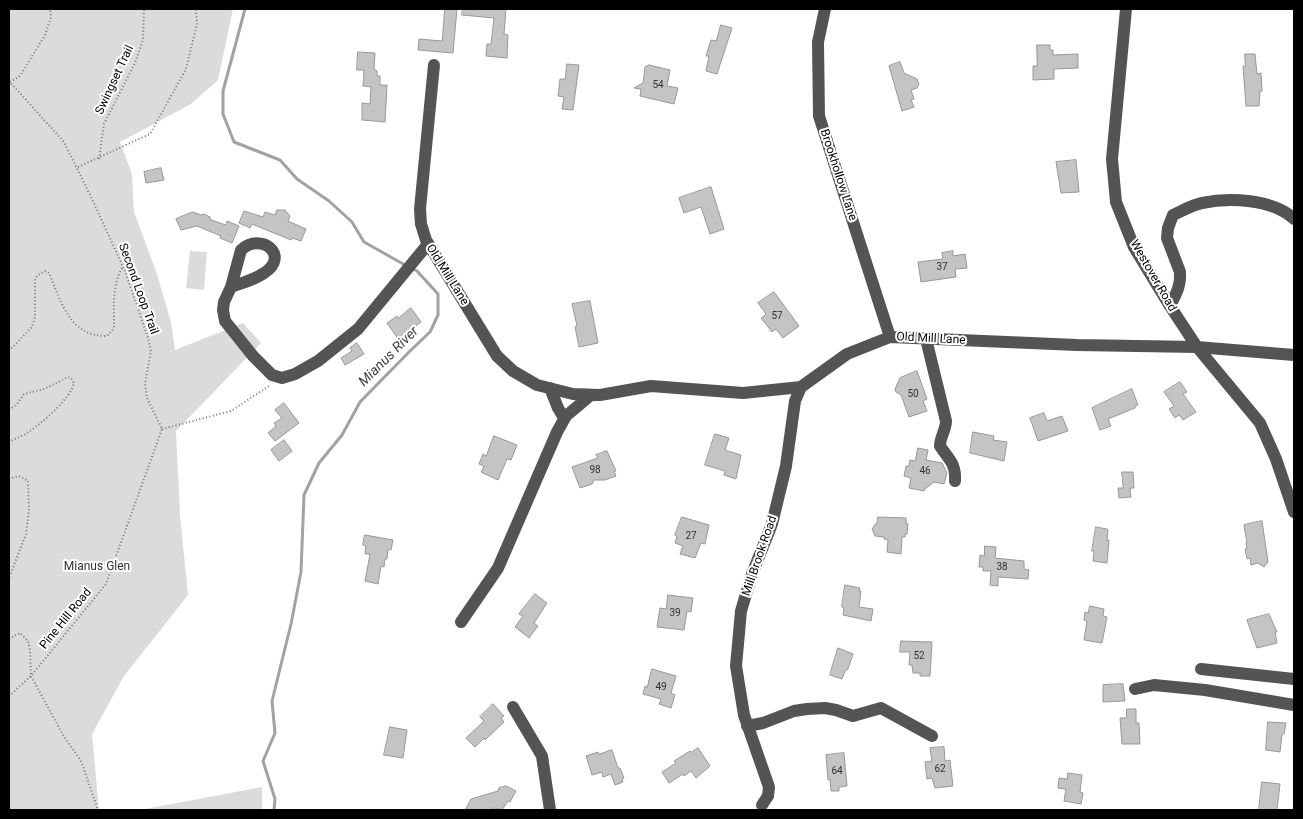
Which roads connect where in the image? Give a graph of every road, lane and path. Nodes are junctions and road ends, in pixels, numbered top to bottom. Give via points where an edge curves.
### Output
1 (50, 9) edge
2 (144, 9) edge
3 (196, 9) edge
4 (825, 9) edge
5 (1126, 9) edge
6 (434, 65) dead end
7 (9, 82) edge
8 (99, 159) junction
9 (77, 168) junction
10 (1294, 219) edge
11 (428, 244) junction
12 (123, 267) junction
13 (231, 287) dead end
14 (1170, 306) junction
15 (890, 337) junction
16 (926, 339) junction
17 (1197, 347) junction
18 (9, 351) edge
19 (1294, 355) edge
20 (282, 378) junction
21 (802, 387) junction
22 (550, 388) junction
23 (591, 395) junction
24 (9, 410) edge
25 (564, 418) junction
26 (162, 429) junction
27 (9, 442) edge
28 (9, 479) edge
29 (955, 481) dead end
30 (1291, 492) edge
31 (1294, 512) edge
32 (9, 578) edge
33 (461, 622) dead end
34 (9, 639) edge
35 (1201, 669) dead end
36 (31, 676) junction
37 (1294, 679) edge
38 (1135, 689) dead end
39 (9, 696) edge
40 (1294, 705) edge
41 (513, 707) dead end
42 (747, 726) junction
43 (932, 736) dead end
44 (762, 809) edge
45 (98, 810) edge
46 (550, 810) edge

1 - 7 path via 45,35 20,76
2 - 8 path, Swingset Trail via 143,40 104,124
3 - 8 path via 197,24 186,69 150,134
4 - 15 street, Brookhollow Lane via 818,42 819,116
5 - 14 street, Westover Road via 1112,159 1116,202 1134,247
6 - 11 street, Old Mill Lane via 420,209
7 - 9 path, Second Loop Trail via 64,142
8 - 9 path
9 - 12 path, Second Loop Trail
10 - 14 street via 1288,213 1257,201 1201,203 1173,215 1167,238 1180,272 1180,286
11 - 20 street via 358,330 318,361
11 - 22 street, Old Mill Lane via 497,356 536,385
12 - 18 path via 114,298 114,328 107,336 94,336 75,325 49,273 45,271 35,279 32,327
12 - 26 path, Second Loop Trail via 148,338 151,351 145,384
13 - 20 street via 222,310 226,320 253,356 272,375
14 - 17 street, Westover Road
15 - 16 street, Old Mill Lane
15 - 21 street, Old Mill Lane via 847,354
16 - 17 street, Old Mill Lane
16 - 29 street via 946,421 940,446 950,458
17 - 19 street, Old Mill Lane
17 - 30 street, Westover Road via 1260,423
20 - 26 path via 231,411
21 - 23 street, Old Mill Lane via 743,393 651,386
21 - 42 street, Mill Brook Road via 795,401 786,466 771,529 741,611 736,666
22 - 23 street, Old Mill Lane
22 - 25 street
23 - 25 street
24 - 27 path via 28,392 44,389 68,377 73,380 74,386 65,400 29,432
25 - 33 street via 498,568
26 - 36 path, Pine Hill Road via 106,584
28 - 32 path via 19,476 28,482 29,511 26,534
30 - 31 street, Westover Road
34 - 36 path via 20,633 28,641
35 - 37 street
36 - 39 path, Pine Hill Road
36 - 45 path via 80,761
38 - 40 street via 1154,685 1205,690
41 - 46 street via 542,756
42 - 43 street via 807,709 825,708 853,716 881,708
42 - 44 street, Mill Brook Road via 769,787

